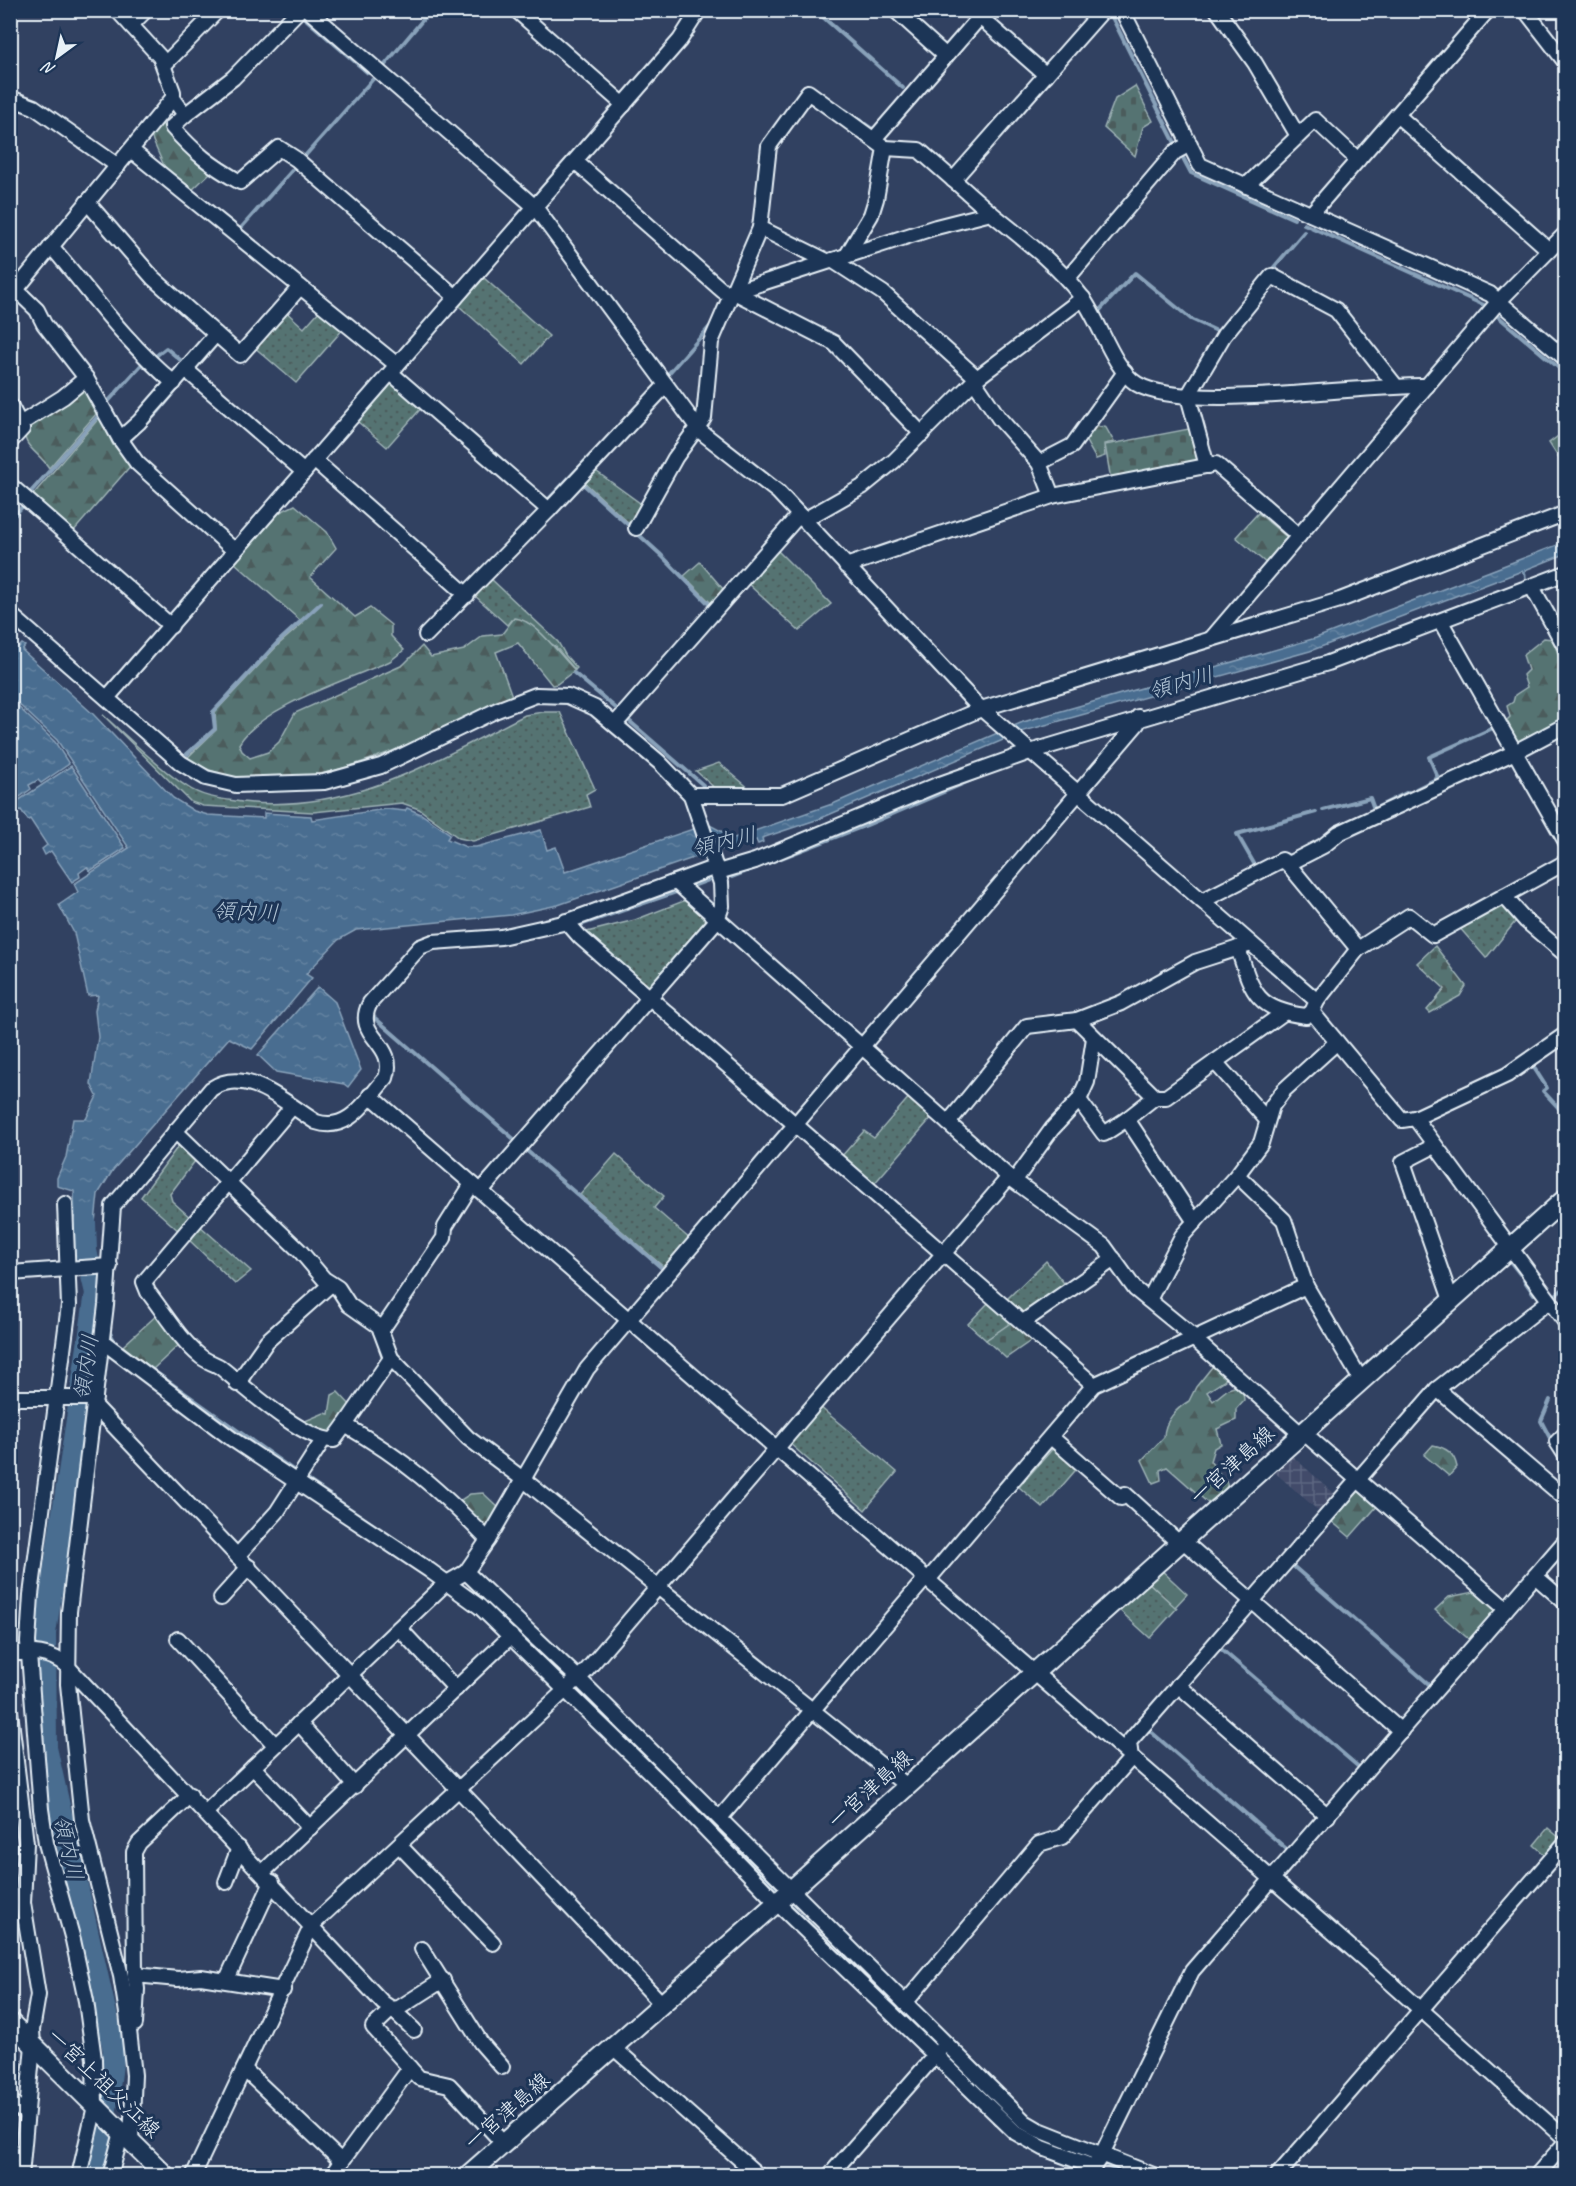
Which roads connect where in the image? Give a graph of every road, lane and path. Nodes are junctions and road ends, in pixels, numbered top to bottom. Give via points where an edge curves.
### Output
1 (117, 10) edge
2 (146, 10) edge
3 (218, 10) edge
4 (299, 10) edge
5 (308, 10) edge
6 (516, 10) edge
7 (699, 10) edge
8 (895, 10) edge
9 (1102, 10) edge
10 (1122, 10) edge
11 (1217, 10) edge
12 (1488, 10) edge
13 (1525, 10) edge
14 (983, 14) edge
15 (131, 25) junction
16 (946, 56) junction
17 (1566, 63) edge
18 (164, 65) junction
19 (1046, 75) junction
20 (10, 98) edge
21 (173, 98) junction
22 (624, 105) junction
23 (186, 115) junction
24 (1397, 115) junction
25 (1298, 136) junction
26 (874, 139) junction
27 (1190, 144) junction
28 (885, 148) junction
29 (131, 150) junction
30 (1358, 160) junction
31 (575, 161) junction
32 (118, 166) junction
33 (953, 180) junction
34 (1246, 186) junction
35 (87, 202) junction
36 (535, 207) junction
37 (991, 213) junction
38 (1311, 214) junction
39 (760, 228) junction
40 (1566, 233) edge
41 (51, 246) junction
42 (1548, 250) junction
43 (847, 255) junction
44 (830, 261) junction
45 (1067, 279) junction
46 (300, 286) junction
47 (13, 290) edge
48 (734, 292) junction
49 (456, 297) junction
50 (1083, 298) junction
51 (1499, 301) junction
52 (216, 334) junction
53 (1566, 358) edge
54 (185, 369) junction
55 (394, 369) junction
56 (1125, 372) junction
57 (86, 378) junction
58 (976, 380) junction
59 (174, 383) junction
60 (666, 385) junction
61 (1395, 385) junction
62 (1427, 386) junction
63 (1188, 396) junction
64 (10, 405) edge
65 (20, 424) junction
66 (697, 427) junction
67 (922, 434) junction
68 (120, 439) junction
69 (10, 442) edge
70 (314, 460) junction
71 (1039, 463) junction
72 (1207, 466) junction
73 (304, 472) junction
74 (10, 485) edge
75 (1052, 496) junction
76 (549, 510) junction
77 (1566, 513) edge
78 (801, 518) junction
79 (636, 528) dead end
80 (1299, 536) junction
81 (235, 551) junction
82 (846, 566) junction
83 (1566, 573) edge
84 (1532, 587) junction
85 (467, 595) junction
86 (10, 614) edge
87 (1441, 622) junction
88 (171, 626) junction
89 (426, 635) dead end
90 (1211, 639) junction
91 (1566, 648) edge
92 (107, 698) junction
93 (986, 713) junction
94 (1138, 717) junction
95 (615, 724) junction
96 (1566, 725) edge
97 (1027, 749) junction
98 (1513, 753) junction
99 (1078, 793) junction
100 (691, 795) junction
101 (1566, 842) edge
102 (1566, 862) edge
103 (715, 864) junction
104 (1288, 864) junction
105 (676, 882) junction
106 (1504, 896) junction
107 (1202, 901) junction
108 (717, 920) junction
109 (566, 921) junction
110 (1245, 946) junction
111 (1358, 949) junction
112 (1566, 955) edge
113 (651, 998) junction
114 (1314, 1007) junction
115 (1282, 1014) junction
116 (1077, 1020) junction
117 (1565, 1033) edge
118 (1094, 1038) junction
119 (1337, 1042) junction
120 (861, 1048) junction
121 (1215, 1062) junction
122 (370, 1095) junction
123 (1155, 1097) junction
124 (1079, 1100) junction
125 (292, 1107) junction
126 (1415, 1118) junction
127 (1128, 1119) junction
128 (1267, 1120) junction
129 (948, 1123) junction
130 (796, 1125) junction
131 (175, 1131) junction
132 (1434, 1146) junction
133 (1237, 1175) junction
134 (1012, 1179) junction
135 (230, 1184) junction
136 (476, 1188) junction
137 (1566, 1198) edge
138 (65, 1204) dead end
139 (1195, 1222) junction
140 (1509, 1248) junction
141 (944, 1254) junction
142 (1114, 1259) junction
143 (104, 1266) junction
144 (68, 1268) junction
145 (10, 1273) edge
146 (331, 1284) junction
147 (1306, 1286) junction
148 (1149, 1300) junction
149 (1451, 1300) junction
150 (1549, 1301) junction
151 (628, 1320) junction
152 (1023, 1322) junction
153 (1566, 1323) edge
154 (381, 1331) junction
155 (1194, 1338) junction
156 (102, 1341) junction
157 (391, 1358) junction
158 (1362, 1380) junction
159 (237, 1384) junction
160 (1095, 1385) junction
161 (1437, 1389) junction
162 (58, 1397) junction
163 (10, 1398) edge
164 (91, 1401) junction
165 (345, 1425) junction
166 (1302, 1433) junction
167 (1566, 1433) edge
168 (1051, 1437) junction
169 (323, 1440) junction
170 (776, 1449) junction
171 (1566, 1456) edge
172 (524, 1480) junction
173 (1358, 1480) junction
174 (296, 1483) junction
175 (1566, 1499) edge
176 (488, 1540) junction
177 (1566, 1540) edge
178 (1180, 1541) junction
179 (237, 1556) junction
180 (249, 1568) junction
181 (466, 1572) junction
182 (1535, 1576) junction
183 (926, 1580) junction
184 (445, 1584) junction
185 (658, 1587) junction
186 (221, 1599) dead end
187 (1252, 1601) junction
188 (1566, 1604) edge
189 (1506, 1609) junction
190 (399, 1628) junction
191 (511, 1636) junction
192 (178, 1639) dead end
193 (30, 1652) junction
194 (10, 1654) edge
195 (62, 1662) junction
196 (1033, 1673) junction
197 (350, 1674) junction
198 (578, 1678) junction
199 (1178, 1685) junction
200 (456, 1689) junction
201 (566, 1689) junction
202 (814, 1710) junction
203 (10, 1712) edge
204 (299, 1723) junction
205 (1401, 1731) junction
206 (408, 1734) junction
207 (275, 1745) junction
208 (1131, 1758) junction
209 (253, 1767) junction
210 (355, 1786) junction
211 (907, 1786) junction
212 (458, 1788) junction
213 (190, 1794) junction
214 (206, 1812) junction
215 (1328, 1816) junction
216 (720, 1818) junction
217 (310, 1828) junction
218 (1566, 1842) edge
219 (399, 1845) junction
220 (239, 1848) junction
221 (268, 1877) junction
222 (1272, 1881) junction
223 (226, 1882) dead end
224 (783, 1897) junction
225 (312, 1925) junction
226 (493, 1943) dead end
227 (422, 1948) dead end
228 (135, 1975) junction
229 (227, 1980) junction
230 (443, 1980) junction
231 (283, 1990) junction
232 (905, 2003) junction
233 (663, 2005) junction
234 (392, 2009) junction
235 (1420, 2010) junction
236 (10, 2022) edge
237 (414, 2031) dead end
238 (945, 2044) junction
239 (33, 2045) junction
240 (614, 2048) junction
241 (934, 2056) junction
242 (132, 2057) junction
243 (502, 2067) dead end
244 (244, 2068) junction
245 (410, 2068) junction
246 (10, 2101) edge
247 (97, 2108) junction
248 (26, 2114) junction
249 (124, 2134) junction
250 (1566, 2141) edge
251 (504, 2144) junction
252 (341, 2162) junction
253 (1094, 2166) edge
254 (21, 2175) edge
255 (79, 2175) edge
256 (110, 2175) edge
257 (166, 2175) edge
258 (193, 2175) edge
259 (331, 2175) edge
260 (467, 2175) edge
261 (759, 2175) edge
262 (829, 2175) edge
263 (1156, 2175) edge
264 (1277, 2175) edge
265 (1536, 2175) edge

1 - 15 street
2 - 15 street
3 - 18 street
4 - 23 street via 233,78
5 - 36 street
6 - 22 street
7 - 22 street via 681,40
8 - 16 street
9 - 19 street
10 - 27 street
11 - 25 street via 1255,63
12 - 24 street
13 - 17 street
14 - 16 street
14 - 19 street
15 - 18 street
16 - 26 street
18 - 21 street
19 - 33 street
20 - 32 street via 34,107
21 - 23 street
21 - 29 street
22 - 31 street
23 - 49 street via 172,127 197,156 213,167 240,182 279,148 297,159
24 - 30 street
24 - 42 street
25 - 30 street via 1315,120
25 - 34 street
26 - 28 street
26 - 39 street via 808,92 769,146
27 - 34 street via 1200,165
27 - 45 street via 1175,152
28 - 33 street via 919,150
28 - 43 street via 876,199
29 - 32 street
29 - 46 street
30 - 38 street
31 - 36 street
31 - 48 street via 723,291
32 - 35 street
33 - 37 street
34 - 38 street
35 - 41 street
35 - 52 street via 153,278
36 - 49 street
36 - 60 street
37 - 43 street
37 - 45 street
38 - 51 street
39 - 44 street
39 - 48 street
40 - 42 street
41 - 47 street
41 - 59 street via 126,338
42 - 51 street
43 - 44 street
44 - 48 street
44 - 58 street via 883,293
45 - 50 street
46 - 52 street via 240,355
46 - 55 street
47 - 57 street via 37,310
48 - 66 street via 711,342 704,418
48 - 67 street via 834,343
49 - 55 street
50 - 56 street
50 - 58 street
51 - 53 street
51 - 62 street
52 - 54 street
54 - 59 street
54 - 73 street
55 - 70 street
55 - 76 street
56 - 63 street via 1144,387
56 - 71 street via 1072,446
57 - 65 street
57 - 68 street
58 - 67 street
58 - 71 street via 999,417
59 - 68 street
60 - 66 street
60 - 76 street
61 - 62 street
61 - 63 street
61 - 63 street via 1336,310 1272,276 1224,335
62 - 80 street
63 - 72 street
64 - 65 street
65 - 69 street via 22,429
66 - 78 street via 778,492
66 - 79 street
67 - 78 street via 862,488
68 - 81 street via 137,463
70 - 73 street
70 - 85 street
71 - 75 street
72 - 75 street
72 - 80 street via 1216,464
73 - 81 street
74 - 88 street
75 - 82 street
76 - 85 street
77 - 90 street via 1340,600
78 - 82 street
78 - 95 street
80 - 90 street
81 - 88 street
82 - 93 street
83 - 84 street
84 - 87 street
84 - 91 street
85 - 89 street
86 - 92 street
87 - 94 street via 1328,663
87 - 98 street
88 - 92 street
90 - 93 street
92 - 95 street via 181,763 206,778 236,785 324,782 381,766 536,695 553,693 581,700
93 - 97 street
93 - 100 street via 782,795
94 - 97 street
94 - 99 street via 1137,724
95 - 100 street
96 - 98 street
97 - 99 street
97 - 103 street via 755,861
98 - 101 street
98 - 104 street via 1339,833
99 - 107 street
99 - 120 street
100 - 103 street
102 - 106 street
103 - 105 street
103 - 108 street via 722,906
104 - 107 street via 1282,860
104 - 111 street
105 - 108 street
105 - 109 street
106 - 111 street via 1433,935 1409,916
106 - 112 street
107 - 110 street
108 - 113 street
108 - 120 street
109 - 113 street
109 - 122 street via 501,937 433,942 420,947 365,1013 369,1033 389,1060 386,1078
110 - 114 street
110 - 115 street via 1251,989
110 - 116 street via 1195,962 1121,1004
111 - 114 street
113 - 130 street
113 - 136 street
114 - 115 street via 1306,1016
114 - 119 street
115 - 121 street
116 - 118 street
116 - 129 street via 1027,1026
117 - 126 street via 1508,1075
118 - 123 street
118 - 124 street via 1087,1082
119 - 126 street via 1402,1119
119 - 128 street via 1284,1090
120 - 129 street
120 - 130 street
121 - 123 street via 1166,1097
121 - 128 street
122 - 125 street via 345,1122 336,1125 315,1122
122 - 136 street
123 - 127 street
124 - 127 street via 1104,1134
124 - 134 street
125 - 131 street via 249,1082 225,1080 211,1089
125 - 135 street
126 - 132 street
127 - 139 street
128 - 133 street via 1261,1143
129 - 134 street
130 - 141 street
130 - 151 street
131 - 135 street
131 - 143 street via 112,1206
132 - 140 street
132 - 149 street via 1402,1162
133 - 139 street
133 - 147 street via 1284,1220
134 - 141 street
134 - 142 street via 1104,1246
135 - 146 street
135 - 159 street via 144,1282 200,1357 219,1366
136 - 151 street
136 - 154 street via 445,1227 444,1238
137 - 140 main road, 一宮津島線
138 - 144 street
139 - 148 street via 1177,1244
140 - 149 main road, 一宮津島線
140 - 150 street
141 - 152 street
141 - 170 street
142 - 148 street via 1135,1289
142 - 152 street
143 - 144 street
143 - 156 street
144 - 145 street
144 - 162 street via 69,1305
146 - 154 street
146 - 159 street via 267,1341
147 - 155 street
147 - 158 street
148 - 155 street
149 - 158 main road, 一宮津島線
150 - 153 street
150 - 161 street
151 - 170 street
151 - 172 street via 587,1369
152 - 160 street
154 - 157 street
155 - 160 street
155 - 166 street
156 - 164 street
156 - 174 street
157 - 165 street
157 - 172 street via 468,1438
158 - 166 main road, 一宮津島線
159 - 169 street
160 - 168 street
161 - 173 street
161 - 175 street
162 - 163 street
162 - 164 street
162 - 193 street via 31,1595
164 - 179 street
164 - 195 street
165 - 169 street via 334,1440
165 - 176 street via 413,1468
166 - 173 street
166 - 178 main road, 一宮津島線
167 - 171 street via 1557,1442
168 - 178 street via 1121,1498 1125,1494
168 - 183 street
169 - 174 street
170 - 183 street
170 - 185 street
172 - 176 street
172 - 185 street
173 - 187 street
173 - 189 street
174 - 179 street via 277,1512
174 - 184 street
176 - 181 street
177 - 182 street
178 - 187 street
178 - 196 main road, 一宮津島線
179 - 180 street
180 - 186 street
180 - 197 street
181 - 184 street
181 - 198 street
182 - 188 street
182 - 189 street
183 - 196 street
183 - 202 street
184 - 190 street
184 - 191 street via 480,1607
185 - 198 street
185 - 202 street
187 - 199 street
187 - 205 street
189 - 205 street
190 - 197 street
190 - 200 street
191 - 200 street
191 - 201 street
192 - 207 street
193 - 194 street
193 - 195 street
193 - 247 street via 46,1843 86,2001
195 - 213 street
195 - 242 street via 82,1820 121,1976
196 - 208 street
196 - 211 main road, 一宮津島線
197 - 204 street
197 - 206 street
198 - 201 street
198 - 216 street
199 - 208 street via 1129,1742
199 - 215 street
200 - 206 street
201 - 212 street
201 - 224 street
202 - 211 street
202 - 216 street
203 - 239 street via 26,1843 23,1903 38,1995
204 - 207 street
204 - 210 street
205 - 215 street
206 - 210 street
206 - 212 street
207 - 209 street
208 - 222 street
208 - 232 street via 1062,1837 1039,1844
209 - 214 street
209 - 217 street
210 - 217 street
211 - 224 main road, 一宮津島線
212 - 219 street
212 - 233 street
213 - 214 street
213 - 228 street via 134,1852
214 - 220 street
215 - 222 street
216 - 224 street
217 - 221 street
218 - 235 street
219 - 225 street
219 - 226 street
220 - 221 street
220 - 223 street
221 - 225 street
221 - 229 street
222 - 235 street
222 - 253 street via 1192,1971
224 - 232 street
224 - 233 main road, 一宮津島線
224 - 241 street
225 - 231 street
225 - 234 street
227 - 230 street
228 - 229 street
228 - 242 street via 138,1989
229 - 231 street
230 - 234 street
230 - 243 street via 481,2043
231 - 244 street
232 - 238 street
233 - 240 main road, 一宮津島線
234 - 237 street
234 - 245 street via 373,2027
235 - 250 street
235 - 264 street
236 - 239 main road, 一宮上祖父江線
238 - 241 street
238 - 253 street via 1026,2122
239 - 247 main road, 一宮上祖父江線
239 - 248 street
240 - 251 main road, 一宮津島線
240 - 261 street
241 - 253 street via 1016,2133 1043,2148
241 - 262 street
242 - 249 street
244 - 252 street
244 - 258 street
245 - 251 street via 419,2078 449,2085
245 - 252 street
246 - 248 street
247 - 249 main road, 一宮上祖父江線
247 - 255 street
248 - 254 street
249 - 256 street
249 - 257 main road, 一宮上祖父江線
250 - 265 street
251 - 260 main road, 一宮津島線
252 - 259 street
253 - 263 street

